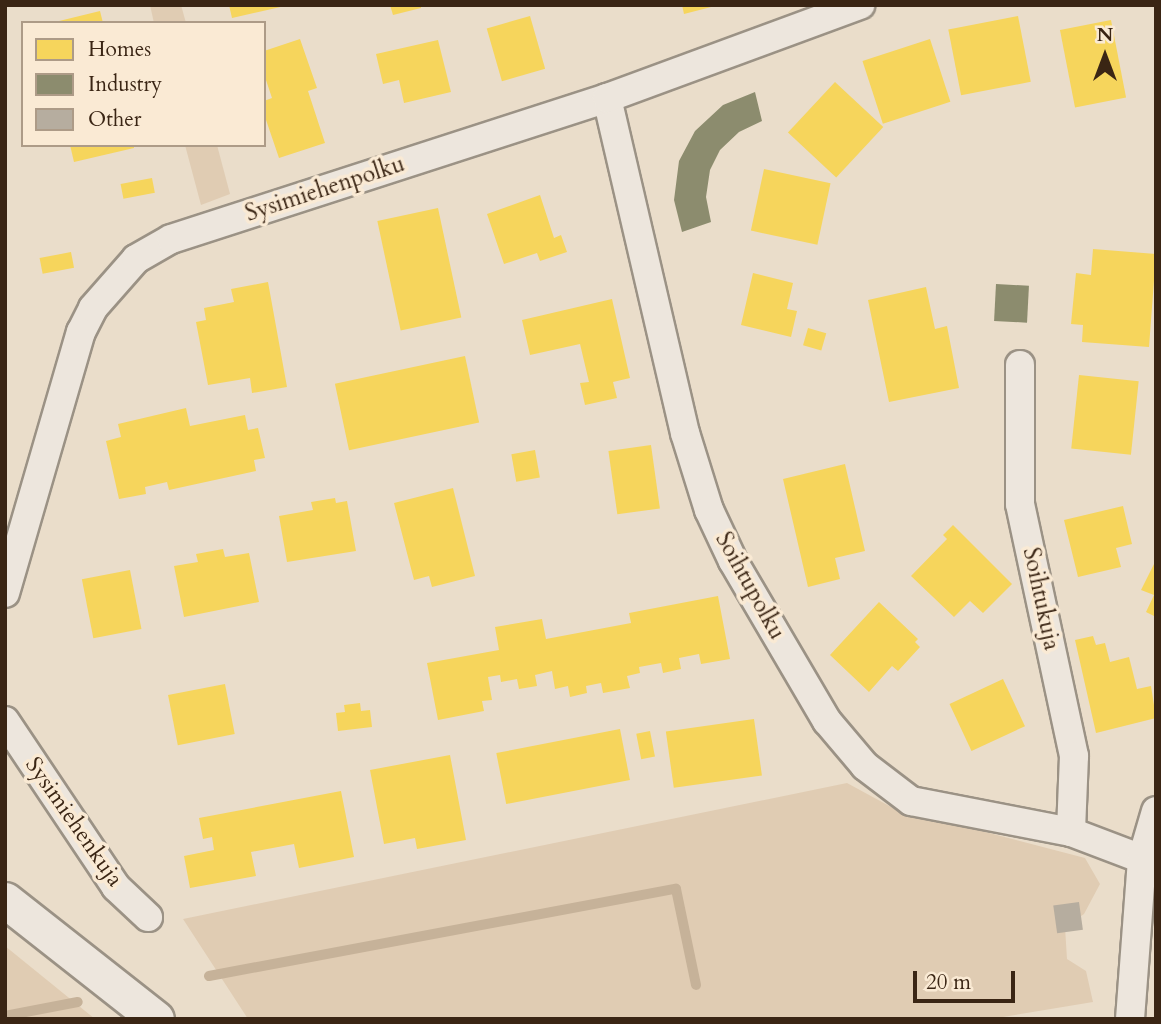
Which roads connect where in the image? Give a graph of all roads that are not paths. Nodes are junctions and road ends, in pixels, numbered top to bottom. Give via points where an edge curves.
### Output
1 (860, 5) edge
2 (607, 98) junction
3 (1020, 365) dead end
4 (5, 593) edge
5 (5, 722) edge
6 (1156, 811) edge
7 (1071, 832) junction
8 (1142, 859) junction
9 (5, 900) edge
10 (148, 918) dead end
11 (156, 1019) edge
12 (1130, 1019) edge

1 - 2 street, Sysimiehenpolku
2 - 4 street, Sysimiehenpolku via 171,239 136,259 93,307 81,332
2 - 7 street, Soihtupolku via 685,433 709,510 733,561 827,721 865,766 911,801
3 - 7 street, Soihtukuja via 1020,504 1074,757
5 - 10 street, Sysimiehenkuja via 116,887
6 - 8 street
7 - 8 street, Soihtupolku
8 - 12 street
9 - 11 street

